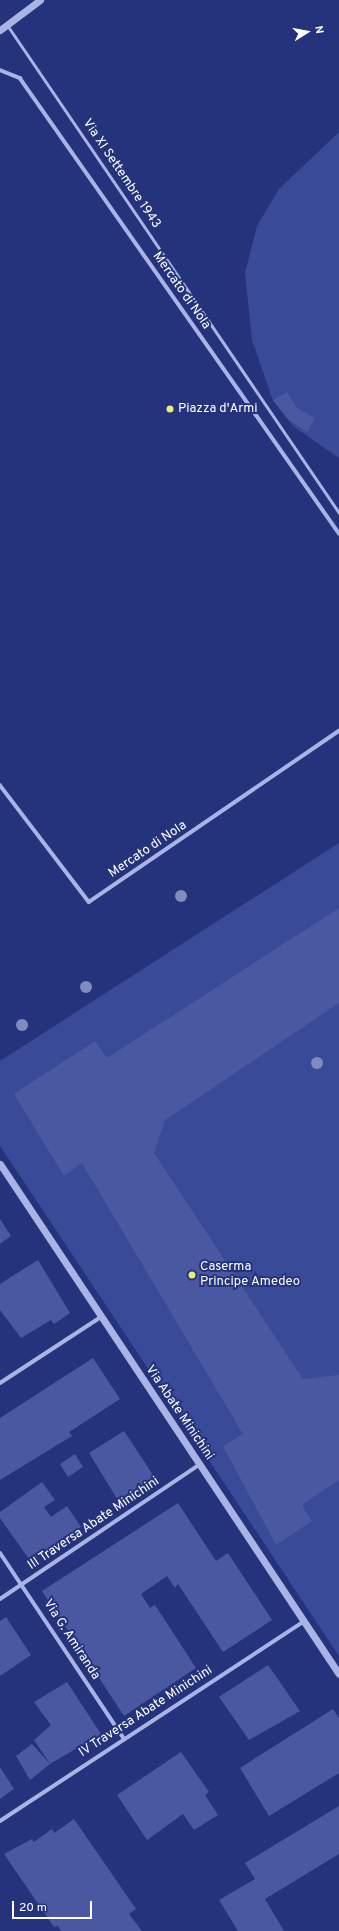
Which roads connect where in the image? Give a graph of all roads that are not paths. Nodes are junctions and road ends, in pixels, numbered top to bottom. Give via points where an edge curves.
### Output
1 (40, 0) edge
2 (7, 24) junction
3 (0, 30) edge
4 (0, 70) edge
5 (339, 513) edge
6 (339, 533) edge
7 (339, 731) edge
8 (0, 785) edge
9 (0, 1164) edge
10 (101, 1317) junction
11 (0, 1383) edge
12 (199, 1465) junction
13 (0, 1554) edge
14 (22, 1585) junction
15 (0, 1599) edge
16 (304, 1621) junction
17 (339, 1674) edge
18 (124, 1739) junction
19 (0, 1820) edge

1 - 2 street
2 - 3 street
2 - 5 lane, Via XI Settembre 1943
4 - 6 street, Mercato di Nola via 20,78
7 - 8 street, Mercato di Nola via 89,902
9 - 10 street, Via Abate Minichini
10 - 11 street
10 - 12 street, Via Abate Minichini
12 - 14 street, III Traversa Abate Minichini
12 - 16 street, Via Abate Minichini
13 - 14 street, Via G. Amiranda
14 - 15 street, III Traversa Abate Minichini
14 - 18 street, Via G. Amiranda
16 - 17 street, Via Abate Minichini
16 - 18 street, IV Traversa Abate Minichini
18 - 19 street, IV Traversa Abate Minichini

